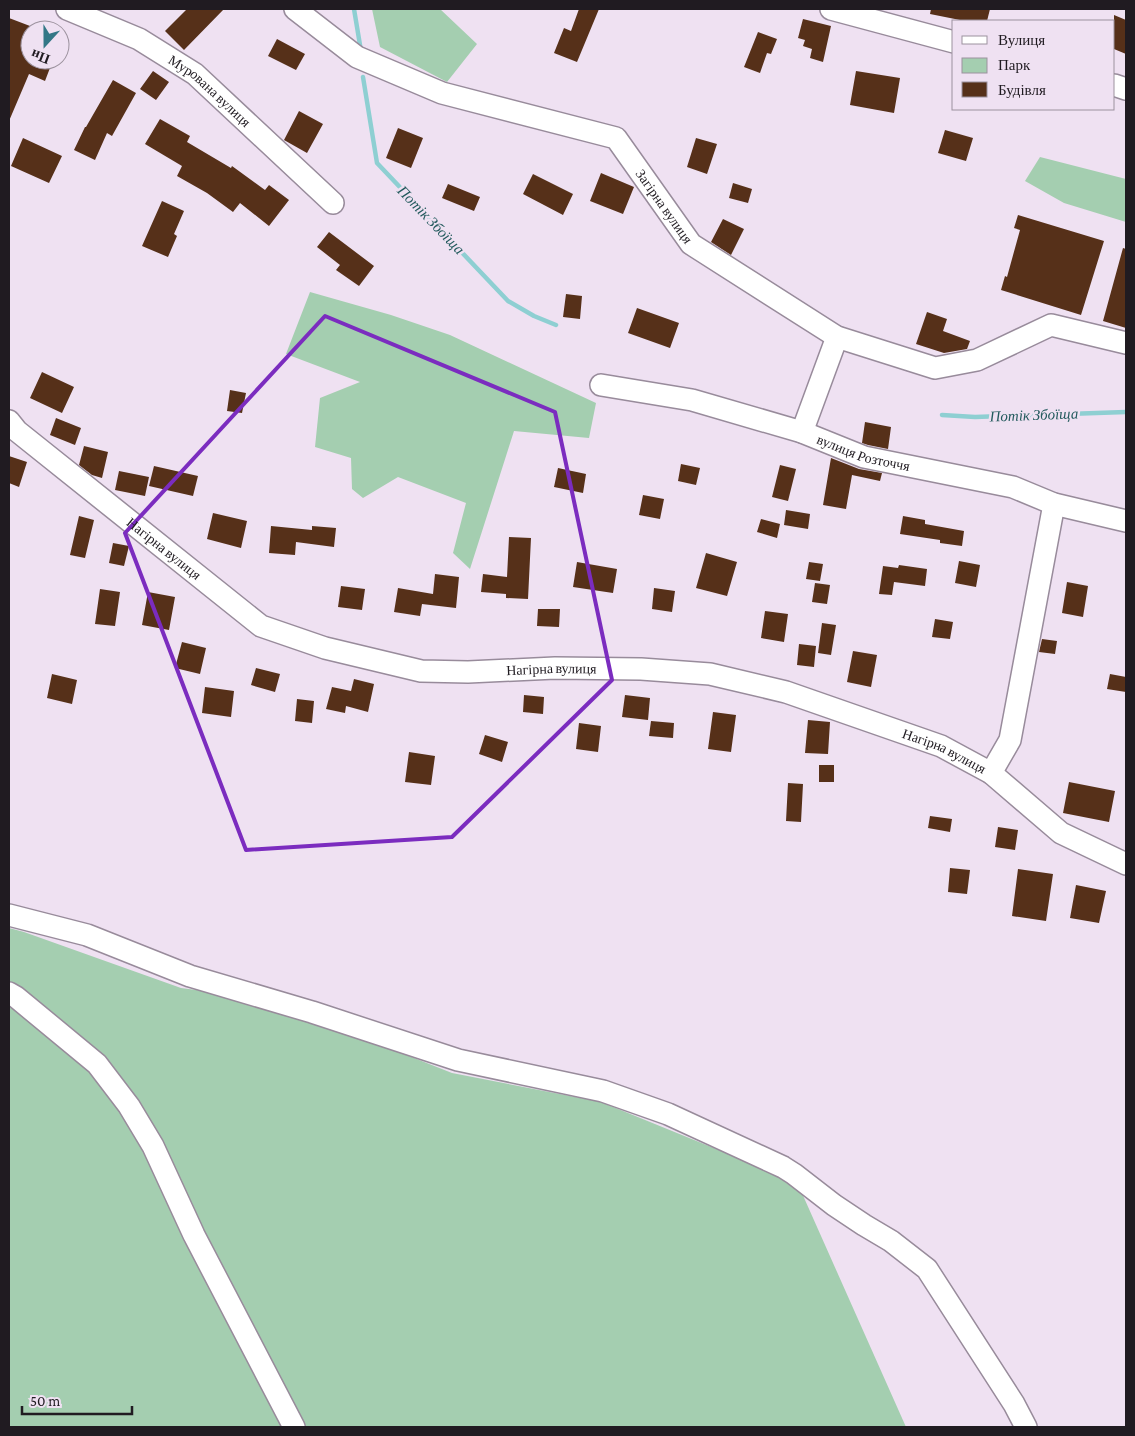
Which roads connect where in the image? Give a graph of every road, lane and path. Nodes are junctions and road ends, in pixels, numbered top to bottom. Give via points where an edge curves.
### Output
1 (67, 9) edge
2 (295, 9) edge
3 (831, 9) edge
4 (952, 41) edge
5 (333, 203) dead end
6 (837, 337) junction
7 (1126, 343) edge
8 (601, 385) dead end
9 (9, 421) edge
10 (802, 432) junction
11 (1054, 504) junction
12 (1126, 522) edge
13 (992, 773) junction
14 (1126, 864) edge
15 (9, 915) edge
16 (9, 993) edge
17 (294, 1427) edge
18 (1026, 1427) edge

1 - 5 street, Мурована вулиця via 139,39 195,74
2 - 6 street, Загірна вулиця via 357,57 442,93 616,138 691,244
3 - 4 street
6 - 7 street, Загірна вулиця via 935,368 977,360 1051,325
6 - 10 street
8 - 10 street, вулиця Розточчя via 692,400
9 - 13 street, Нагірна вулиця via 17,431 261,626 326,648 421,671 555,668 710,674 786,692 941,746
10 - 11 street, вулиця Розточчя via 864,457 1013,487
11 - 12 street, вулиця Розточчя
11 - 13 street via 1010,740
13 - 14 street, Нагірна вулиця via 1060,833
15 - 18 street via 87,935 190,976 458,1060 602,1091 668,1114 782,1167 927,1269
16 - 17 street via 97,1064 130,1106

